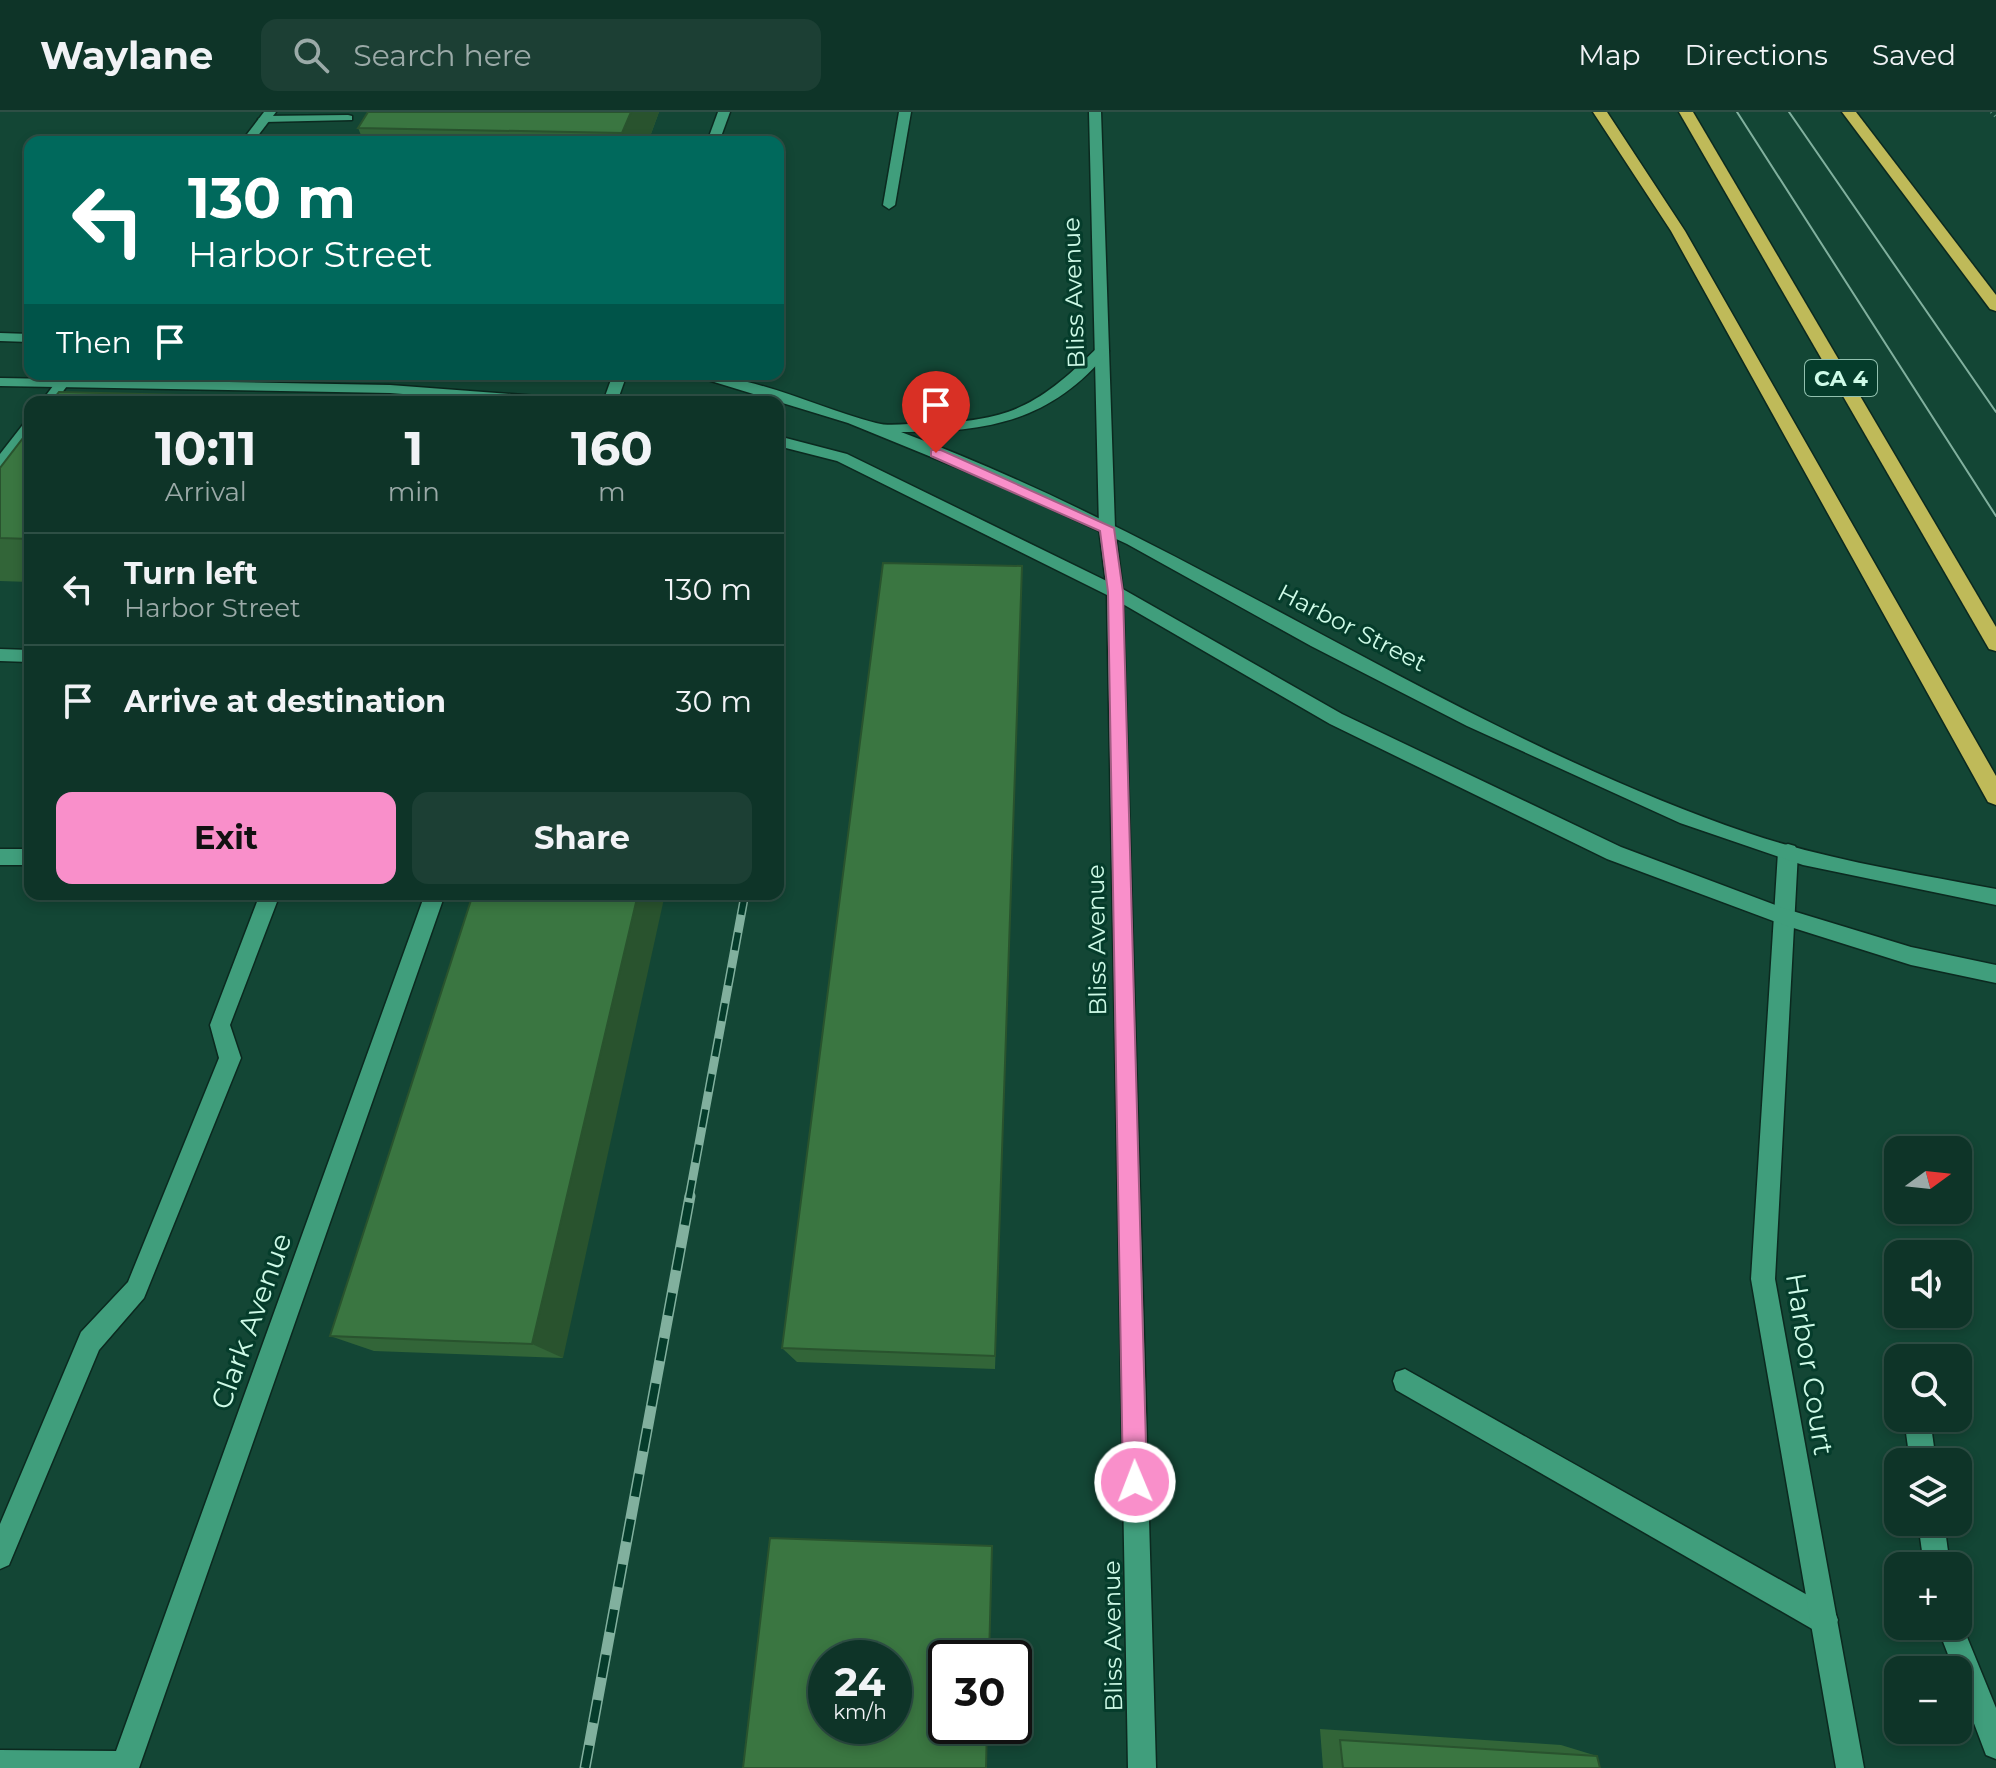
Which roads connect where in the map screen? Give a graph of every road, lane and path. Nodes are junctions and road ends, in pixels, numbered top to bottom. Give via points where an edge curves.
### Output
1 (724, 112) edge
2 (905, 112) edge
3 (1095, 112) edge
4 (1600, 112) edge
5 (1686, 112) edge
6 (1849, 112) edge
7 (1991, 112) edge
8 (267, 116) edge
9 (1996, 117) edge
10 (348, 118) dead end
11 (252, 136) edge
12 (715, 136) edge
13 (889, 205) dead end
14 (1996, 306) edge
15 (0, 337) edge
16 (24, 338) edge
17 (1102, 351) junction
18 (43, 380) edge
19 (98, 380) edge
20 (724, 380) edge
21 (0, 382) edge
22 (484, 396) edge
23 (879, 428) junction
24 (24, 433) edge
25 (784, 442) edge
26 (0, 464) edge
27 (1107, 528) junction
28 (1115, 592) junction
29 (1996, 644) edge
30 (0, 655) edge
31 (24, 656) edge
32 (1996, 796) edge
33 (1788, 852) junction
34 (0, 857) edge
35 (24, 857) edge
36 (1996, 897) edge
37 (268, 900) edge
38 (433, 900) edge
39 (1784, 917) junction
40 (1996, 974) edge
41 (1405, 1381) dead end
42 (0, 1556) edge
43 (1824, 1620) junction
44 (1956, 1640) edge
45 (1996, 1745) edge
46 (0, 1764) edge
47 (124, 1767) edge
48 (1142, 1768) edge
49 (1850, 1768) edge

1 - 12 street
2 - 13 street
3 - 17 street, Bliss Avenue
4 - 32 highway via 1678,231
5 - 29 highway, CA 4
6 - 14 highway
7 - 9 path
8 - 10 street
8 - 11 street
15 - 16 street
17 - 23 street via 1056,393 1017,415 952,427
17 - 27 street, Bliss Avenue
18 - 21 street
19 - 22 street
20 - 23 street, Harbor Street via 771,390
23 - 27 street, Harbor Street
24 - 26 street
25 - 28 street via 842,457
27 - 28 street, Bliss Avenue
27 - 33 street, Harbor Street via 1319,643 1592,777
28 - 39 street via 1350,726 1614,853
28 - 48 street, Bliss Avenue
30 - 31 street
33 - 36 street, Harbor Street
33 - 39 street, Harbor Court
34 - 35 street
37 - 42 street via 220,1025 230,1058 142,1276 136,1290 90,1341
38 - 47 street, Clark Avenue
39 - 40 street via 1911,956
39 - 43 street, Harbor Court via 1763,1279
41 - 43 street
43 - 49 street, Harbor Court
44 - 45 street
46 - 47 street

